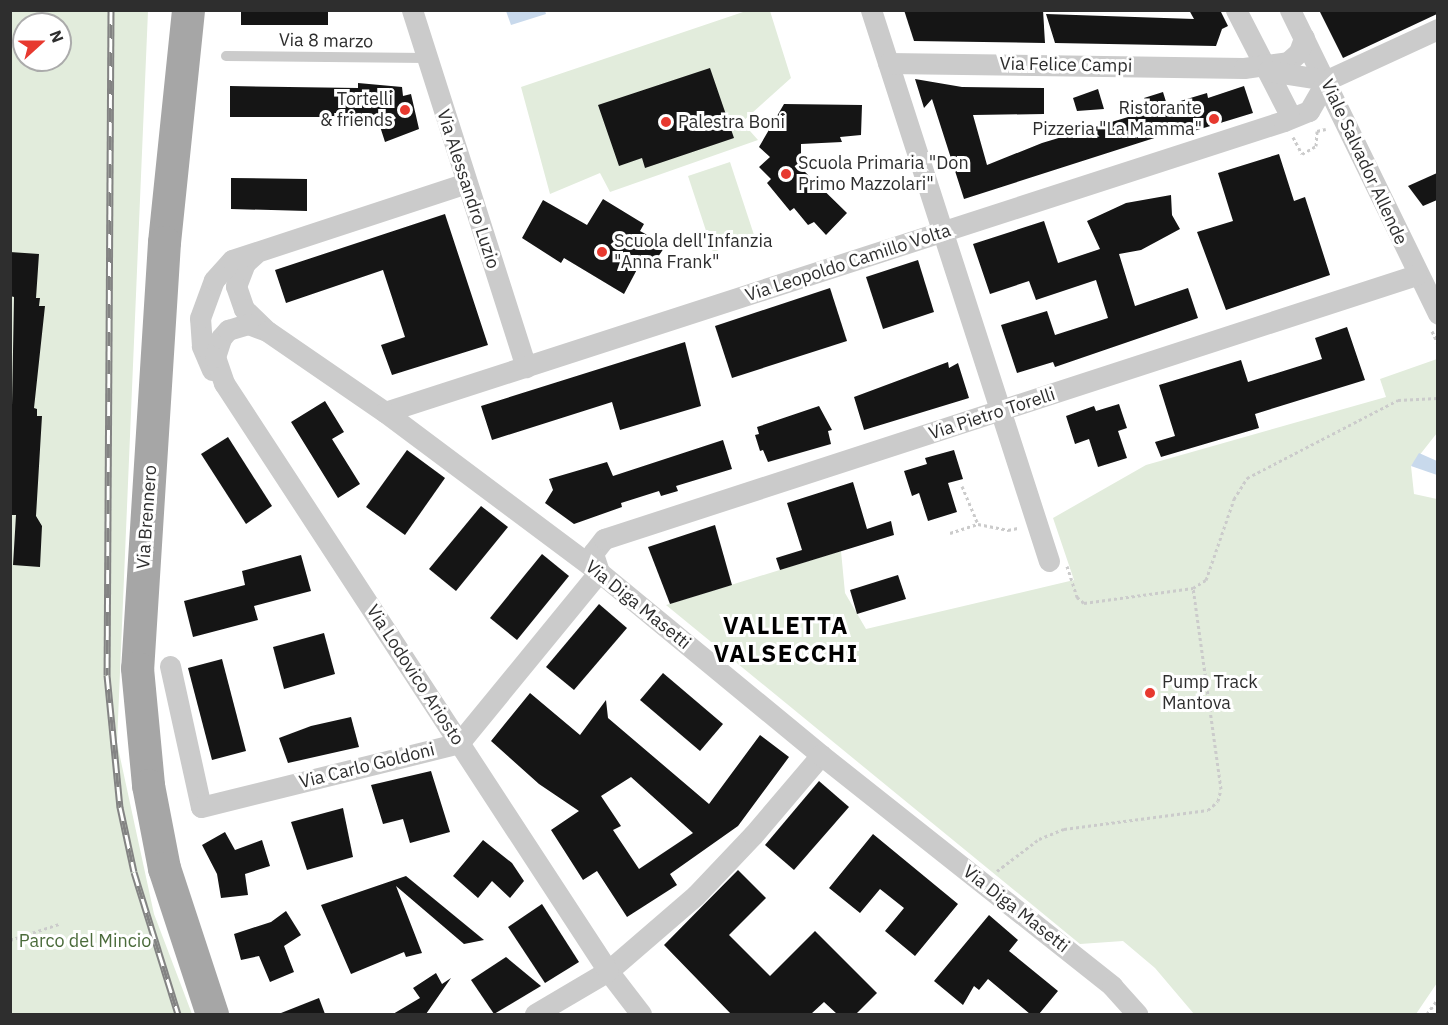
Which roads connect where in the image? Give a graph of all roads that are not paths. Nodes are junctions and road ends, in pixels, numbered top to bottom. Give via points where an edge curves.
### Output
1 (188, 10) edge
2 (412, 10) edge
3 (871, 10) edge
4 (1236, 10) edge
5 (1290, 10) edge
6 (1437, 29) edge
7 (1304, 38) junction
8 (226, 56) dead end
9 (426, 58) junction
10 (888, 63) junction
11 (1258, 68) junction
12 (1327, 80) junction
13 (1295, 116) junction
14 (1336, 120) junction
15 (466, 183) junction
16 (942, 232) junction
17 (272, 247) junction
18 (1416, 275) junction
19 (1433, 320) edge
20 (228, 330) joint
21 (267, 331) junction
22 (526, 367) junction
23 (224, 382) junction
24 (385, 412) junction
25 (1000, 412) junction
26 (1058, 562) road end
27 (599, 572) junction
28 (170, 666) dead end
29 (459, 743) junction
30 (821, 755) junction
31 (608, 972) junction
32 (212, 1014) edge
33 (535, 1014) edge
34 (640, 1014) edge
35 (1137, 1014) edge

1 - 32 main road, Via Brennero via 164,242 137,668 148,786 164,867
2 - 9 street, Via Alessandro Luzio
3 - 10 street
4 - 11 street
5 - 7 street, Viale Salvador Allende
6 - 12 street
7 - 11 street, Via Felice Campi via 1299,52 1288,62
7 - 12 street, Viale Salvador Allende
8 - 9 lane, Via 8 marzo
9 - 15 street, Via Alessandro Luzio
10 - 11 street, Via Felice Campi
10 - 16 street
11 - 12 street, Via Felice Campi
11 - 13 street
12 - 13 street
12 - 14 street, Viale Salvador Allende
13 - 14 street, Via Leopoldo Camillo Volta via 1324,107
13 - 16 street, Via Leopoldo Camillo Volta
14 - 18 street, Viale Salvador Allende
15 - 17 street
15 - 22 street, Via Alessandro Luzio
16 - 22 street, Via Leopoldo Camillo Volta
16 - 25 street
17 - 21 street via 244,263 236,286 244,309
17 - 23 street via 232,260 207,292 200,318 202,346 206,359
18 - 19 street, Viale Salvador Allende
18 - 25 street, Via Pietro Torelli
20 - 21 street, Via Diga Masetti via 248,324
20 - 23 street, Via Lodovico Ariosto via 216,347 215,357
21 - 24 street, Via Diga Masetti
22 - 24 street, Via Leopoldo Camillo Volta
23 - 29 street, Via Lodovico Ariosto
24 - 27 street, Via Diga Masetti
25 - 26 street via 1036,522
25 - 27 street, Via Pietro Torelli via 604,539 593,553
27 - 29 street, Via Carlo Goldoni
27 - 30 street, Via Diga Masetti
28 - 29 street, Via Carlo Goldoni via 201,807
29 - 31 street, Via Lodovico Ariosto
30 - 31 street via 753,836 696,895
30 - 35 street, Via Diga Masetti via 1112,986
31 - 33 street
31 - 34 street, Via Lodovico Ariosto

